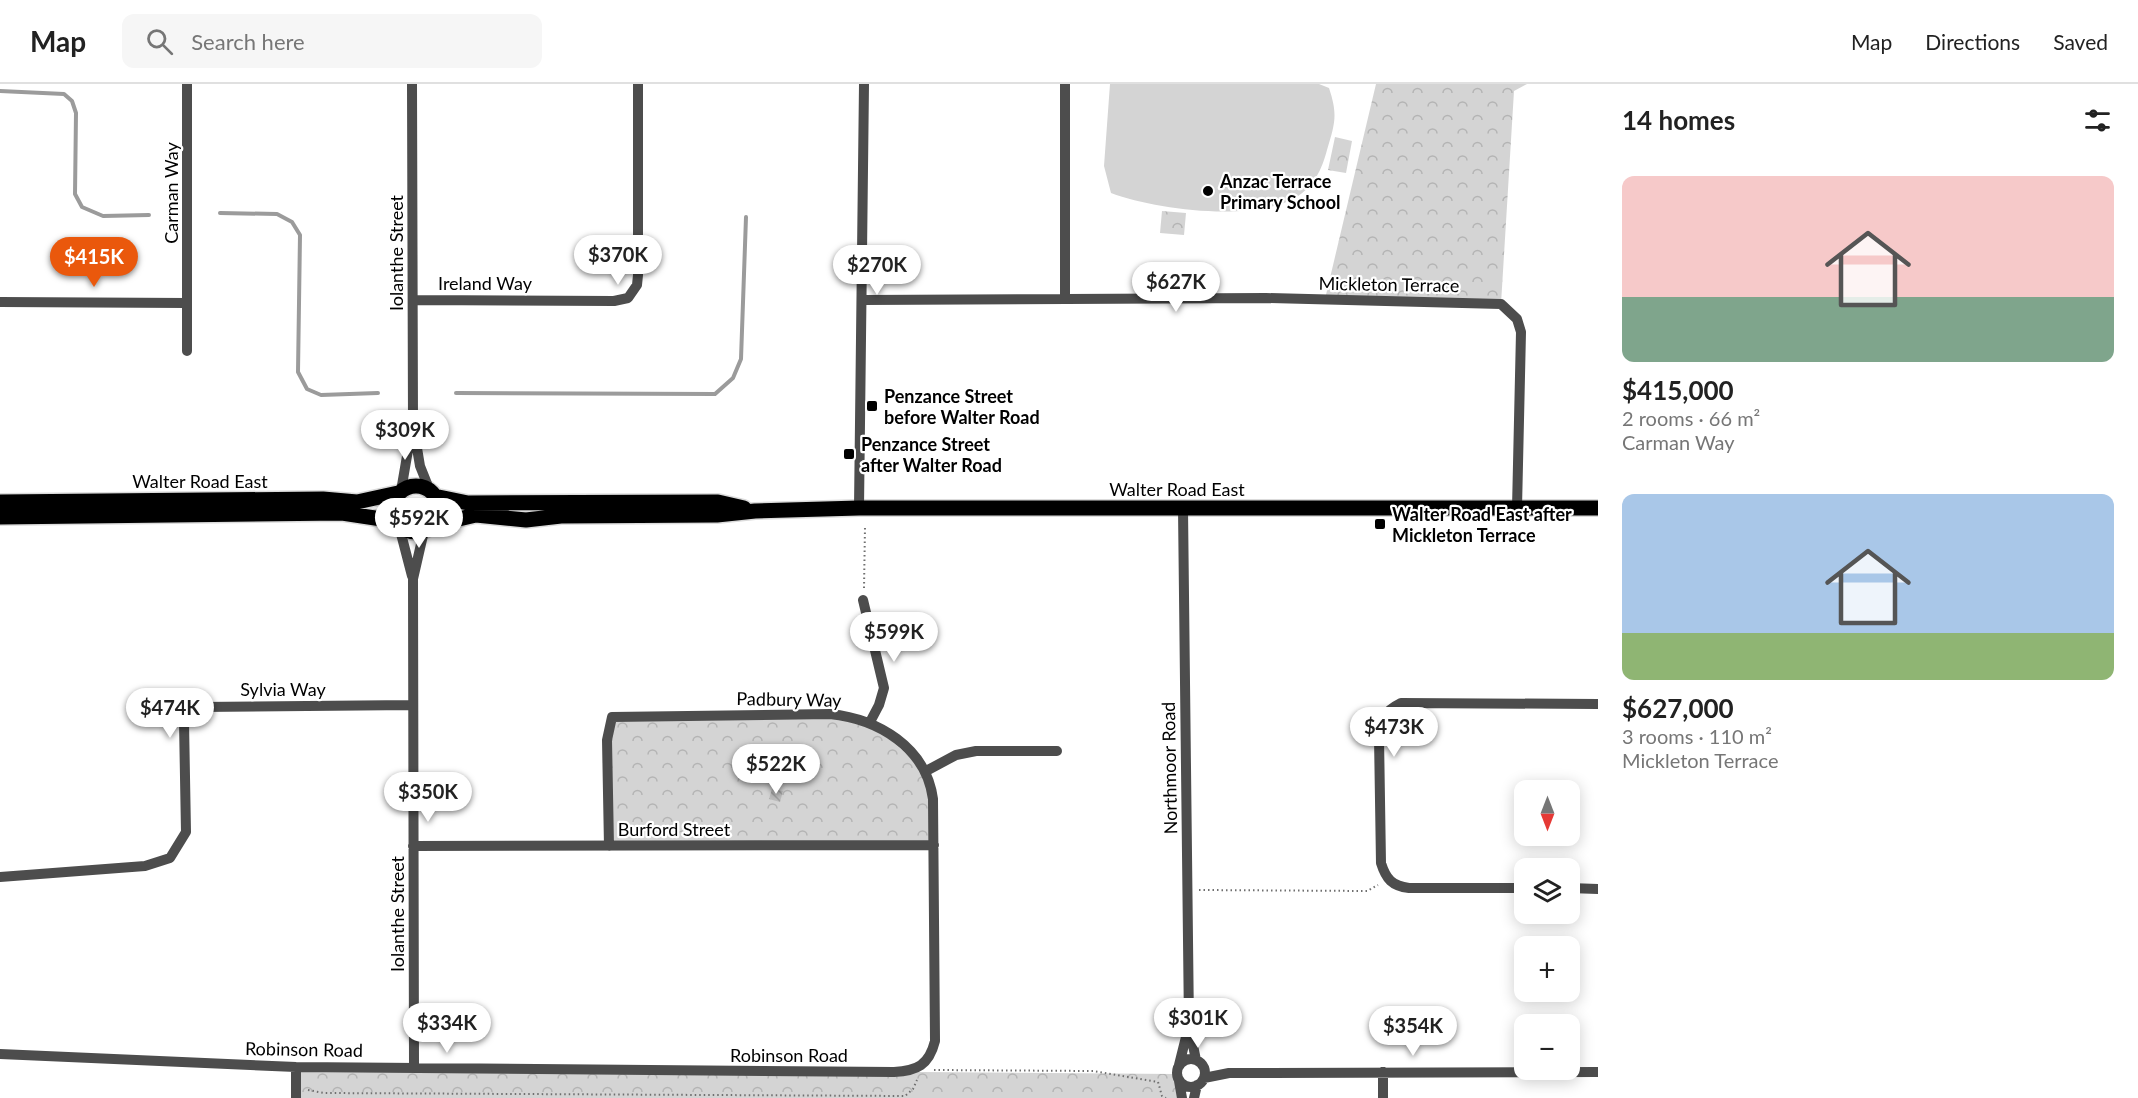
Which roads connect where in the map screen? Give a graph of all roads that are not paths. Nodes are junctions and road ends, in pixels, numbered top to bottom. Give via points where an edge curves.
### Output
1 (187, 84) edge
2 (412, 84) edge
3 (638, 84) edge
4 (864, 84) edge
5 (1065, 84) edge
6 (1065, 299) junction
7 (413, 300) junction
8 (863, 300) junction
9 (0, 302) edge
10 (187, 303) junction
11 (187, 351) dead end
12 (413, 421) junction
13 (400, 492) junction
14 (432, 494) junction
15 (0, 502) edge
16 (859, 508) junction
17 (1517, 508) junction
18 (1598, 508) edge
19 (1183, 509) junction
20 (755, 511) junction
21 (0, 517) edge
22 (397, 523) junction
23 (428, 528) junction
24 (413, 579) junction
25 (863, 600) road end
26 (1598, 704) edge
27 (413, 705) junction
28 (870, 722) junction
29 (1057, 751) dead end
30 (926, 771) junction
31 (934, 845) junction
32 (413, 846) junction
33 (609, 846) junction
34 (0, 877) edge
35 (1514, 888) edge
36 (1580, 888) edge
37 (1598, 889) edge
38 (1189, 1026) junction
39 (0, 1054) edge
40 (1179, 1065) junction
41 (296, 1067) junction
42 (414, 1068) junction
43 (894, 1072) joint
44 (1383, 1072) junction
45 (1598, 1072) edge
46 (1200, 1073) junction
47 (1179, 1082) junction
48 (299, 1093) edge
49 (1182, 1098) edge
50 (1194, 1098) edge
51 (1383, 1098) edge

1 - 10 street, Carman Way
2 - 7 street, Iolanthe Street
3 - 7 street, Ireland Way via 638,276 628,298
4 - 8 street
5 - 6 street
6 - 8 street, Mickleton Terrace
6 - 17 street, Mickleton Terrace via 1278,298 1501,304 1517,319 1521,332
7 - 12 street, Iolanthe Street
8 - 16 street
9 - 10 street
10 - 11 street, Carman Way
12 - 13 street, Iolanthe Street
12 - 14 street, Iolanthe Street via 420,466
13 - 14 main road via 417,487
13 - 15 main road, Walter Road East via 357,502
13 - 22 main road via 394,504
14 - 20 main road, Walter Road East via 468,503 718,502
14 - 23 main road via 440,511
16 - 19 main road, Walter Road East
16 - 20 main road, Walter Road East
17 - 18 main road, Walter Road East
17 - 19 main road, Walter Road East
19 - 38 street, Northmoor Road
20 - 23 main road, Walter Road East via 526,520 476,515
21 - 22 main road, Walter Road East via 342,513
22 - 23 main road via 412,532
22 - 24 street, Iolanthe Street
23 - 24 street, Iolanthe Street
24 - 27 street, Iolanthe Street
25 - 28 street via 884,688
26 - 35 street via 1401,704 1382,717 1381,863 1389,880 1408,888
27 - 32 street, Iolanthe Street
27 - 34 street, Sylvia Way via 200,707 184,722 186,832 170,858 145,866
28 - 30 street, Padbury Way via 912,752
28 - 33 street, Padbury Way via 830,714 612,717 607,740
29 - 30 street via 976,751 956,755
30 - 31 street, Padbury Way via 933,799
31 - 33 street, Burford Street
31 - 43 street, Padbury Way via 935,1041 930,1056 919,1068
32 - 33 street, Burford Street
32 - 42 street, Iolanthe Street
36 - 37 street
38 - 40 street
38 - 46 street
39 - 41 street, Robinson Road
40 - 46 street via 1188,1059
40 - 47 street
41 - 42 street, Robinson Road
41 - 48 street
42 - 43 street, Robinson Road
44 - 45 street
44 - 46 street
44 - 51 street
46 - 47 street via 1188,1086
46 - 50 street
47 - 49 street

